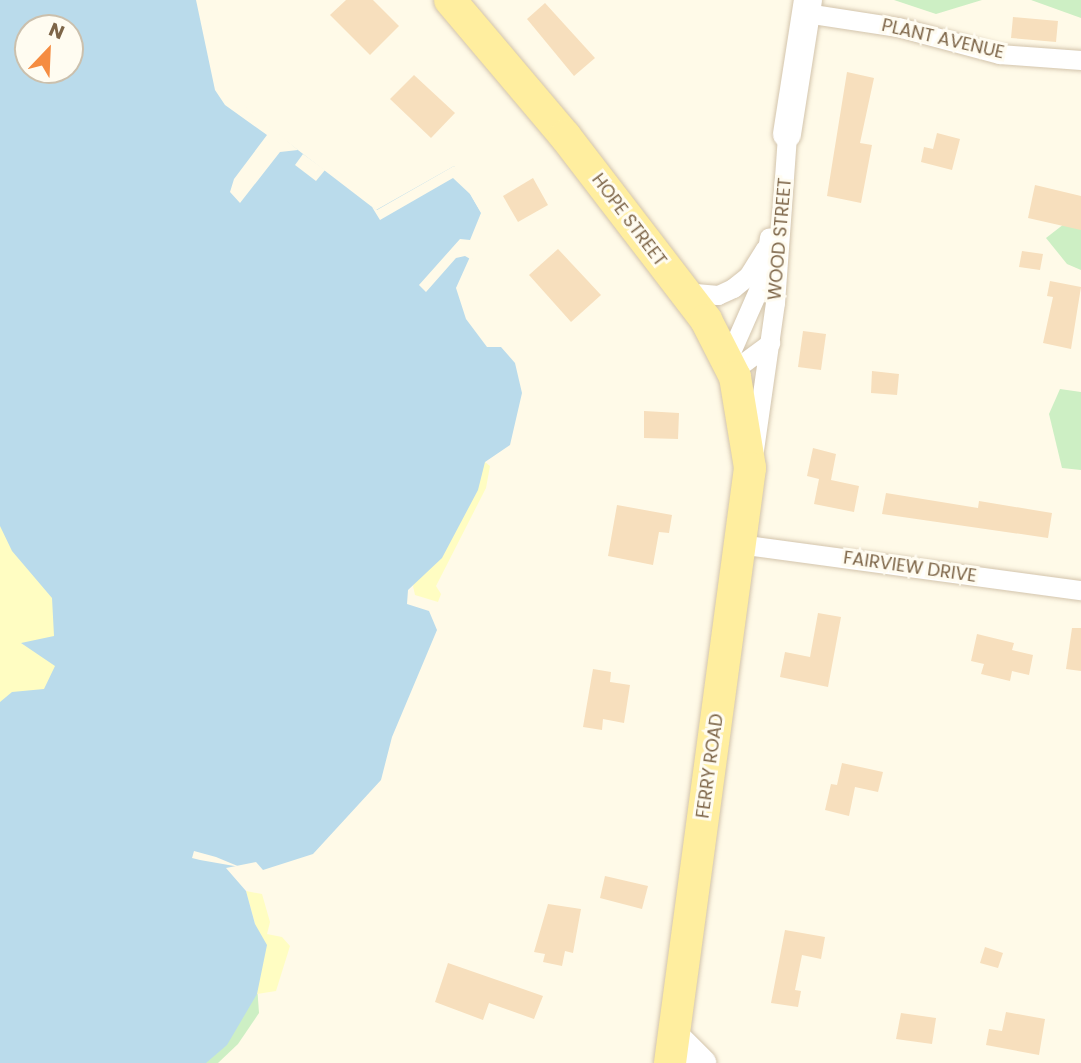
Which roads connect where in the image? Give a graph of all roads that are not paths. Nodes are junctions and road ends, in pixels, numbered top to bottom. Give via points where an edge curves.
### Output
1 (450, 0) edge
2 (807, 6) edge
3 (1081, 60) edge
4 (787, 134) junction
5 (768, 245) junction
6 (684, 292) junction
7 (770, 343) junction
8 (729, 367) junction
9 (750, 468) junction
10 (739, 544) junction
11 (1081, 590) edge
12 (672, 1049) edge
13 (702, 1063) edge

1 - 6 main road, HOPE STREET via 565,136
2 - 3 street, PLANT AVENUE via 999,54
2 - 4 main road, WOOD STREET
4 - 5 street, WOOD STREET
4 - 7 street, WOOD STREET
5 - 6 street, WOOD STREET via 733,288 718,295
5 - 8 street, WOOD STREET via 763,279
6 - 8 main road, HOPE STREET via 706,320
7 - 8 street
7 - 9 street, WOOD STREET
8 - 9 main road, HOPE STREET
9 - 10 main road, FERRY ROAD
10 - 11 street, FAIRVIEW DRIVE
10 - 12 main road, FERRY ROAD
12 - 13 main road

